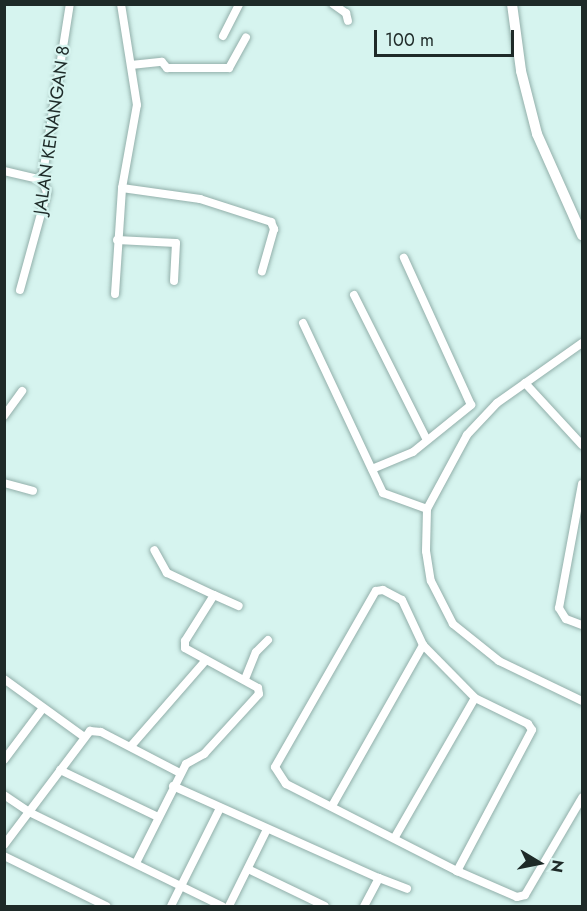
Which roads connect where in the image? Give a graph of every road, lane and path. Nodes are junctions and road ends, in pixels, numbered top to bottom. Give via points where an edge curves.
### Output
1 (70, 4) edge
2 (121, 4) edge
3 (239, 4) edge
4 (333, 4) edge
5 (512, 4) edge
6 (348, 21) dead end
7 (223, 36) dead end
8 (246, 37) dead end
9 (131, 65) junction
10 (4, 171) edge
11 (42, 180) junction
12 (122, 188) junction
13 (582, 235) edge
14 (117, 240) junction
15 (404, 258) dead end
16 (262, 271) dead end
17 (174, 281) dead end
18 (20, 290) dead end
19 (115, 294) dead end
20 (354, 295) dead end
21 (303, 323) dead end
22 (582, 343) edge
23 (525, 383) junction
24 (22, 392) dead end
25 (4, 416) edge
26 (427, 440) junction
27 (582, 445) edge
28 (372, 469) junction
29 (4, 483) edge
30 (582, 484) edge
31 (33, 491) dead end
32 (428, 509) junction
33 (154, 550) dead end
34 (214, 595) junction
35 (239, 606) dead end
36 (582, 625) edge
37 (268, 640) dead end
38 (423, 645) junction
39 (206, 660) junction
40 (4, 679) edge
41 (244, 679) junction
42 (475, 698) junction
43 (582, 701) edge
44 (43, 708) junction
45 (84, 737) junction
46 (131, 746) junction
47 (4, 760) edge
48 (60, 770) junction
49 (180, 773) junction
50 (173, 786) junction
51 (4, 795) edge
52 (582, 798) edge
53 (332, 806) junction
54 (220, 807) junction
55 (29, 812) junction
56 (158, 817) junction
57 (267, 829) junction
58 (395, 837) junction
59 (4, 845) edge
60 (4, 856) edge
61 (136, 863) junction
62 (248, 869) junction
63 (457, 871) junction
64 (379, 878) junction
65 (180, 887) junction
66 (407, 889) dead end
67 (85, 902) edge
68 (106, 906) edge
69 (171, 906) edge
70 (222, 906) edge
71 (229, 906) edge
72 (325, 906) edge
73 (364, 906) edge

1 - 11 street, JALAN KENANGAN 8
2 - 9 street
3 - 7 street
4 - 6 street via 346,13
5 - 13 street via 521,72 537,134
8 - 9 street via 229,68 167,69 164,62
9 - 12 street via 136,118
10 - 11 street
11 - 18 street, JALAN KENANGAN 8 via 47,192
12 - 14 street
12 - 16 street via 200,199 271,222 274,228
14 - 17 street via 176,243
14 - 19 street
15 - 26 street via 471,405
20 - 26 street
21 - 28 street
22 - 23 street
23 - 27 street
23 - 32 street via 497,403 467,435
24 - 25 street
26 - 28 street via 404,457
28 - 32 street via 383,493
29 - 31 street
30 - 36 street via 559,608 566,620
32 - 43 street via 426,551 431,581 453,624 499,661
33 - 34 street via 168,573
34 - 35 street
34 - 39 street via 184,643 187,650
37 - 41 street via 256,651
38 - 42 street
38 - 53 street
38 - 53 street via 402,600 383,590 370,596 275,767 286,784
39 - 41 street
39 - 46 street
40 - 44 street
41 - 49 street via 258,688 256,698 204,754 190,760
42 - 58 street
42 - 63 street via 528,724 532,734
44 - 45 street
44 - 47 street
45 - 46 street via 95,730
45 - 48 street
46 - 49 street
48 - 55 street
48 - 56 street
49 - 50 street
50 - 54 street
50 - 56 street
51 - 55 street
52 - 63 street via 525,896 518,897
53 - 58 street
54 - 57 street
54 - 65 street
55 - 59 street
55 - 61 street
56 - 61 street
57 - 62 street
57 - 64 street
58 - 63 street
60 - 67 street
61 - 65 street
62 - 71 street
62 - 72 street
64 - 66 street
64 - 73 street
65 - 69 street
65 - 70 street
67 - 68 street

